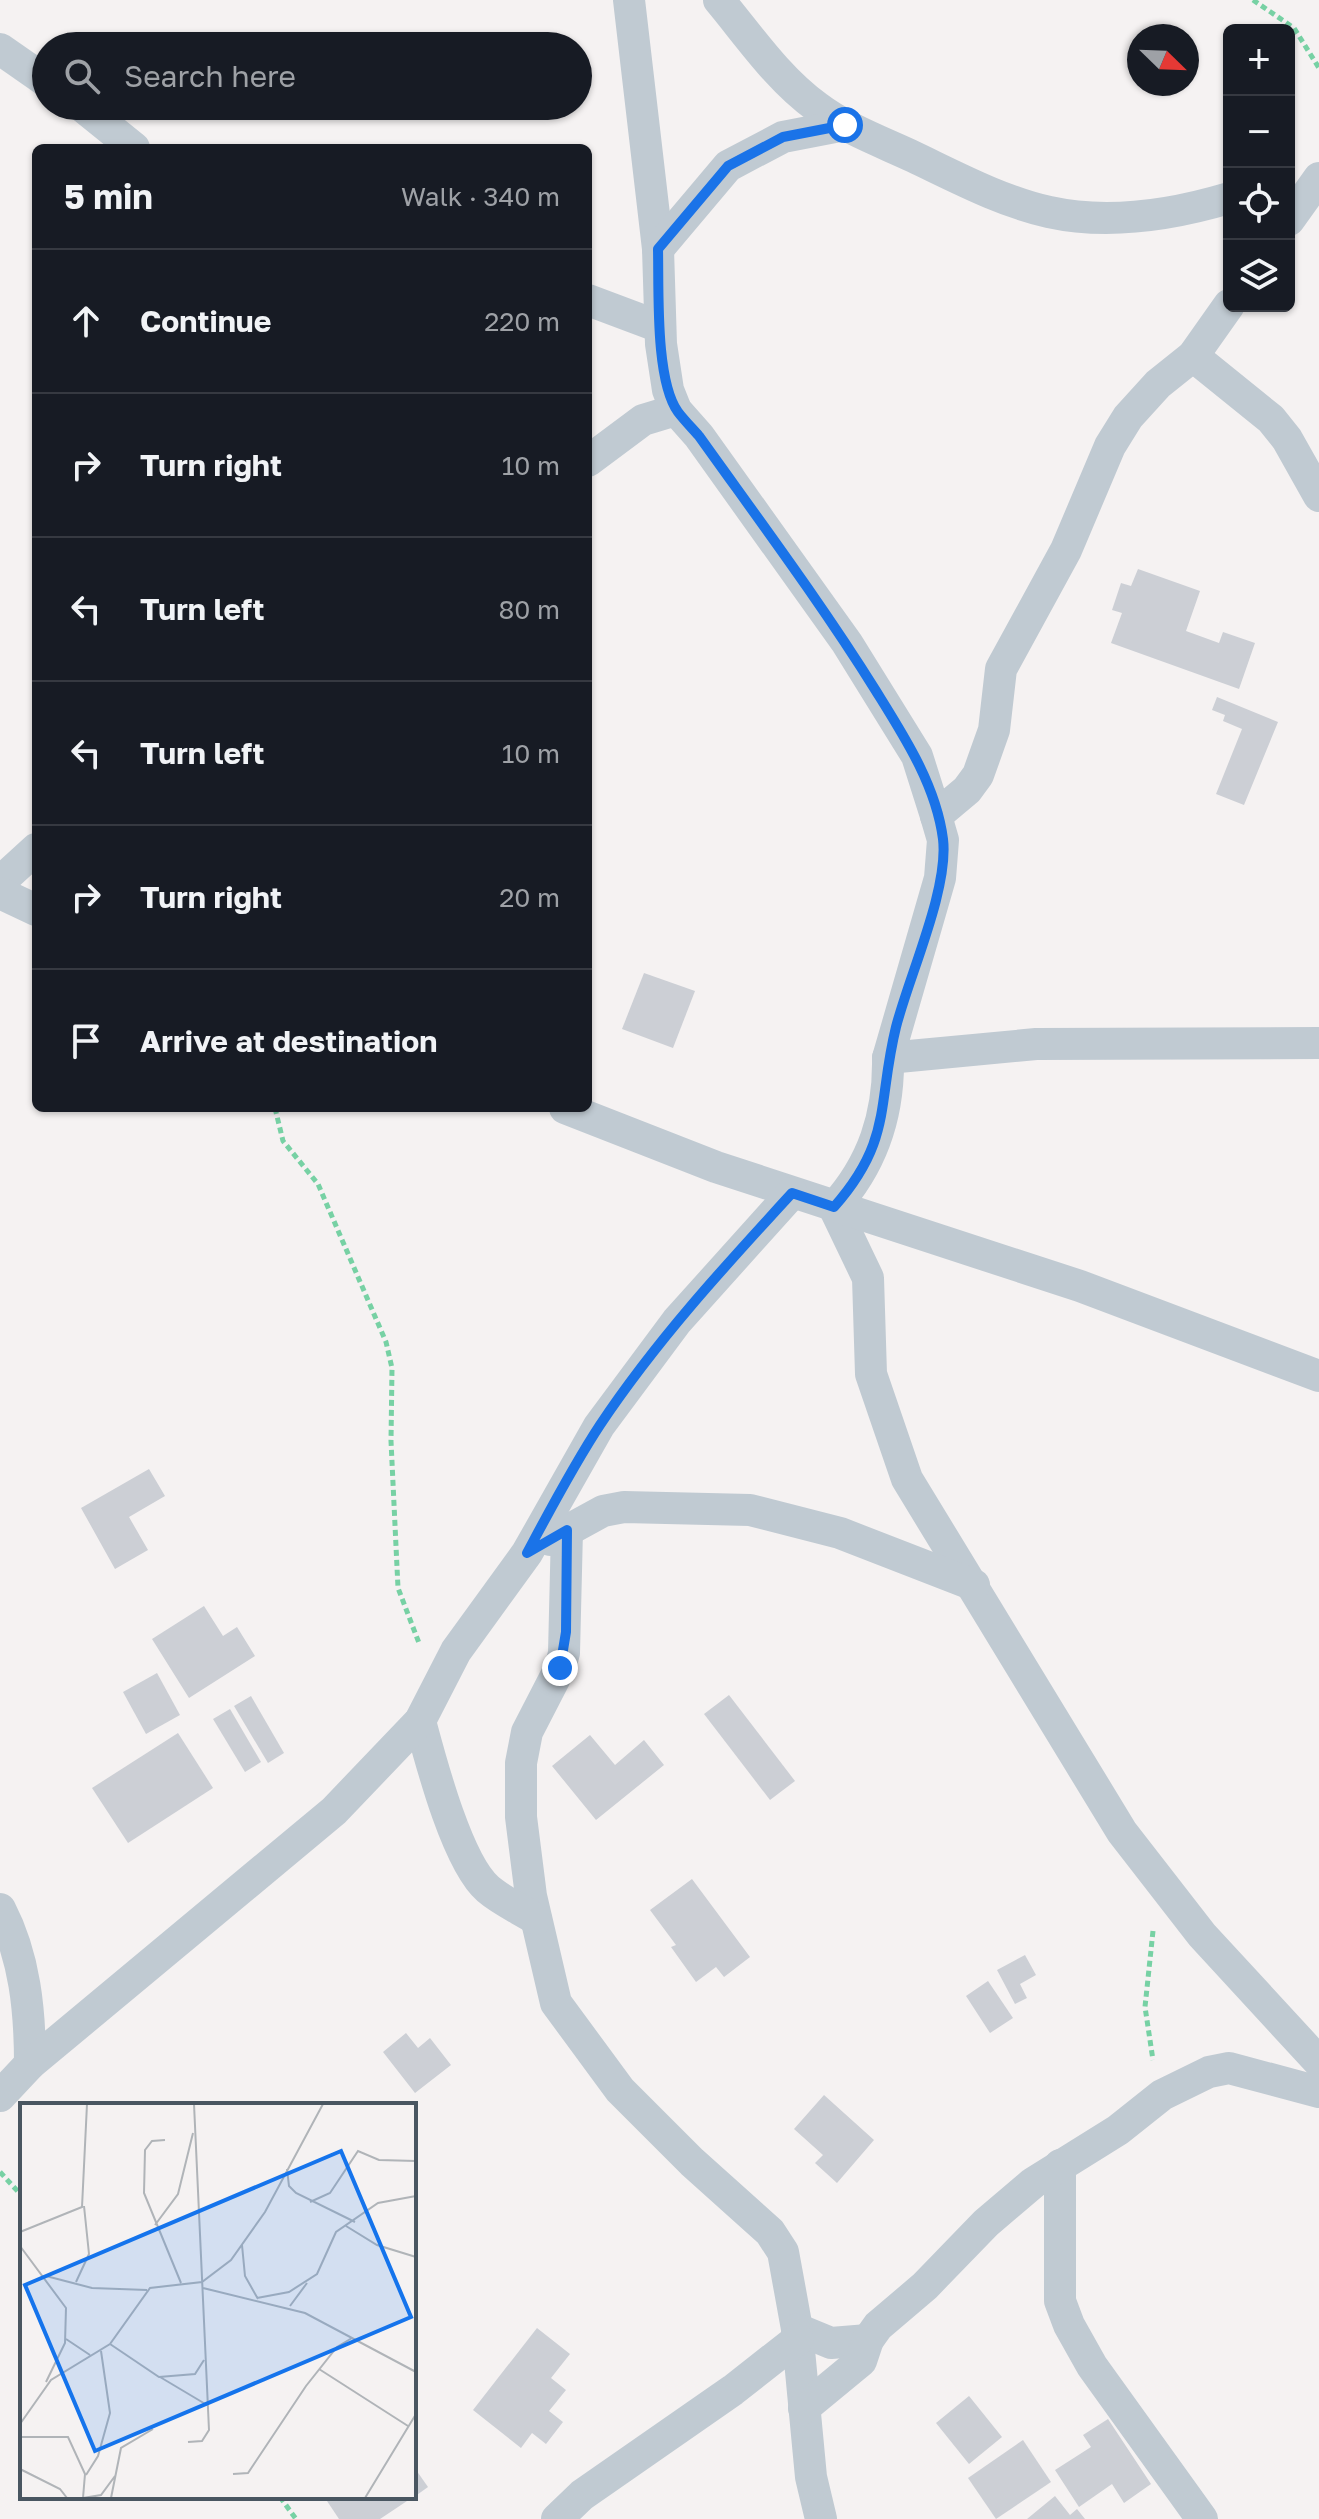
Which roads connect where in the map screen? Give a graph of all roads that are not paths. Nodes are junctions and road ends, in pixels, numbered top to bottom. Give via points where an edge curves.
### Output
1 (629, 0) edge
2 (719, 0) edge
3 (0, 49) edge
4 (32, 71) edge
5 (99, 120) edge
6 (845, 125) junction
7 (129, 144) edge
8 (1319, 171) edge
9 (1295, 178) edge
10 (1319, 178) edge
11 (1223, 199) edge
12 (1295, 212) edge
13 (658, 249) junction
14 (592, 302) edge
15 (1224, 312) edge
16 (660, 327) junction
17 (1193, 356) junction
18 (676, 410) junction
19 (592, 458) edge
20 (1319, 496) edge
21 (936, 816) junction
22 (32, 853) edge
23 (0, 882) edge
24 (0, 893) edge
25 (32, 908) edge
26 (1319, 1043) edge
27 (888, 1058) junction
28 (575, 1112) edge
29 (792, 1193) junction
30 (834, 1207) junction
31 (1319, 1376) edge
32 (567, 1530) junction
33 (527, 1553) junction
34 (974, 1585) junction
35 (420, 1721) junction
36 (0, 1909) edge
37 (536, 1919) junction
38 (1319, 2062) edge
39 (30, 2064) junction
40 (1319, 2092) edge
41 (0, 2096) edge
42 (1060, 2165) junction
43 (797, 2334) junction
44 (868, 2340) junction
45 (804, 2408) junction
46 (557, 2519) edge
47 (821, 2519) edge
48 (1202, 2519) edge

1 - 13 street
2 - 6 street via 792,87
3 - 4 street
5 - 7 street
6 - 11 street via 1049,212 1149,216
6 - 13 street via 783,137 728,166
8 - 9 street
10 - 12 street
13 - 16 street
14 - 16 street
15 - 17 street
16 - 18 street via 668,390
17 - 20 street via 1271,419
17 - 21 street via 1158,384 1110,446 1066,550 1001,669 994,730 978,775
18 - 19 street via 643,420
18 - 21 street via 709,448 847,643 917,756
21 - 27 street via 943,840 940,878
22 - 23 street
24 - 25 street
26 - 27 street via 1036,1044
27 - 30 street via 878,1138
28 - 29 street
29 - 30 street
29 - 33 street via 677,1321 631,1382 585,1449
30 - 31 street via 1080,1286
30 - 34 street via 868,1278 871,1374 899,1462
32 - 33 street
32 - 34 street via 603,1511 624,1507 750,1510 840,1533
32 - 37 street via 564,1653 527,1732 521,1763 521,1817
33 - 35 street via 456,1651
34 - 38 street via 1122,1832 1202,1935
35 - 37 street via 449,1818 480,1880
35 - 39 street via 334,1811
36 - 39 street via 10,1927 30,2014
37 - 43 street via 556,2003 574,2028 620,2090 770,2232 783,2252
39 - 41 street
40 - 42 street via 1229,2068 1209,2072 1162,2095
42 - 44 street via 986,2223
42 - 48 street via 1060,2301 1069,2325 1092,2366
43 - 44 street via 831,2343
43 - 45 street
43 - 46 street via 733,2390 582,2495
44 - 45 street via 861,2361
45 - 47 street

